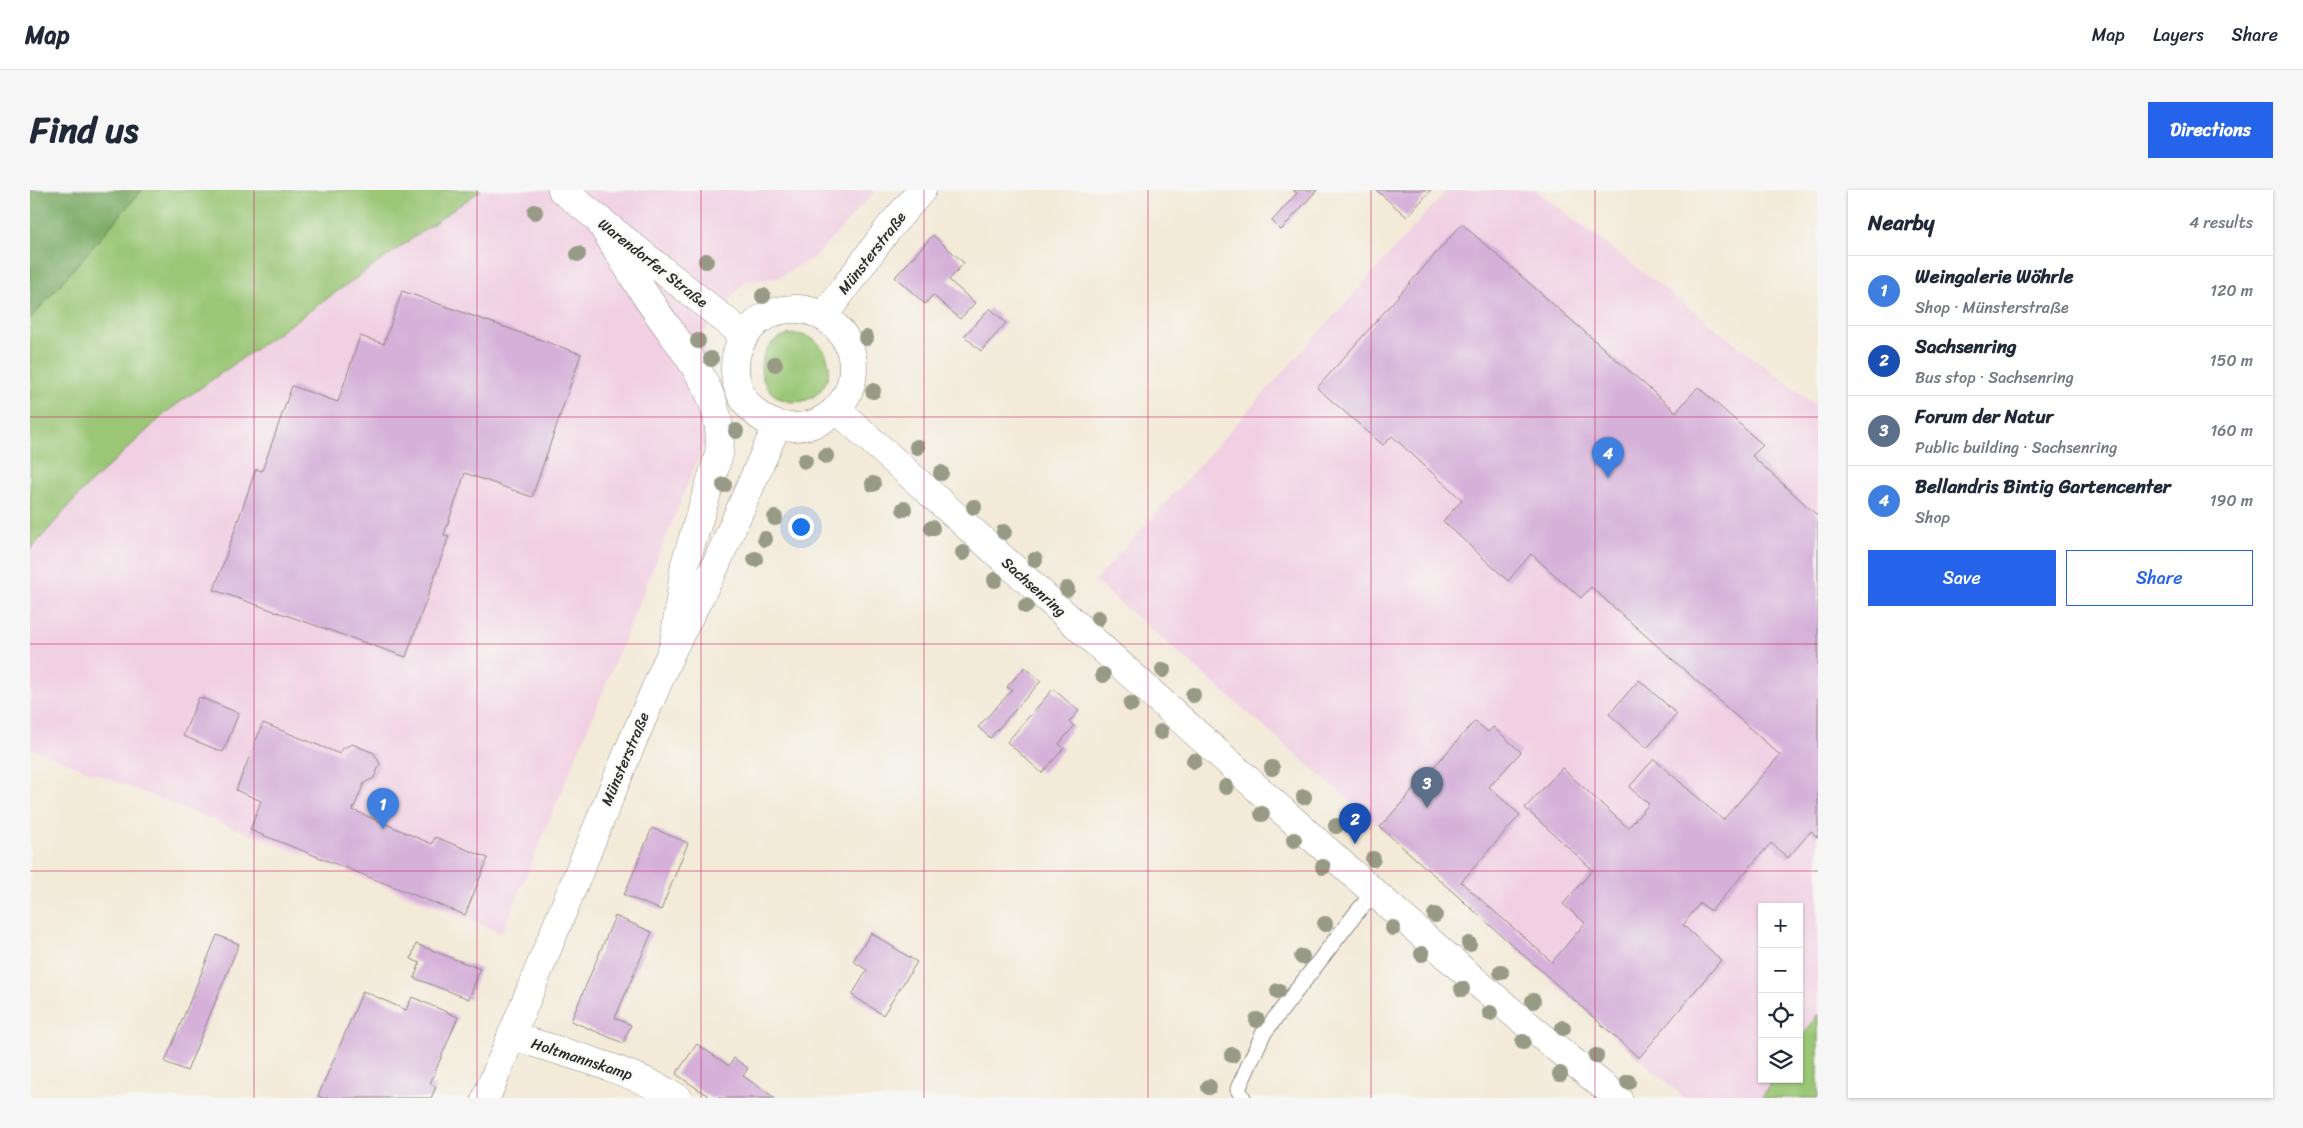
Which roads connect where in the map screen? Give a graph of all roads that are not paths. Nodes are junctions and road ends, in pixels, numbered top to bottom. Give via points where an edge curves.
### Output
1 (562, 190) edge
2 (922, 190) edge
3 (599, 220) junction
4 (823, 317) junction
5 (744, 335) junction
6 (836, 410) junction
7 (777, 425) junction
8 (673, 648) junction
9 (1374, 893) junction
10 (511, 1036) junction
11 (486, 1098) edge
12 (678, 1098) edge
13 (1244, 1098) edge
14 (1618, 1098) edge

1 - 3 street, Warendorfer Straße
2 - 4 street, Münsterstraße via 888,228
3 - 5 street, Warendorfer Straße
3 - 8 street via 708,388 719,418 719,454 685,564
4 - 5 street via 792,309 775,312 760,319
4 - 6 street via 836,326 851,353 851,383
5 - 7 street via 735,361 740,393 762,418
6 - 7 street via 809,425
6 - 9 street, Sachsenring
7 - 8 street, Münsterstraße via 714,569
8 - 10 street, Münsterstraße
9 - 13 lane via 1263,1034 1238,1089
9 - 14 street, Sachsenring
10 - 11 street, Münsterstraße
10 - 12 street, Holtmannskamp via 617,1069

